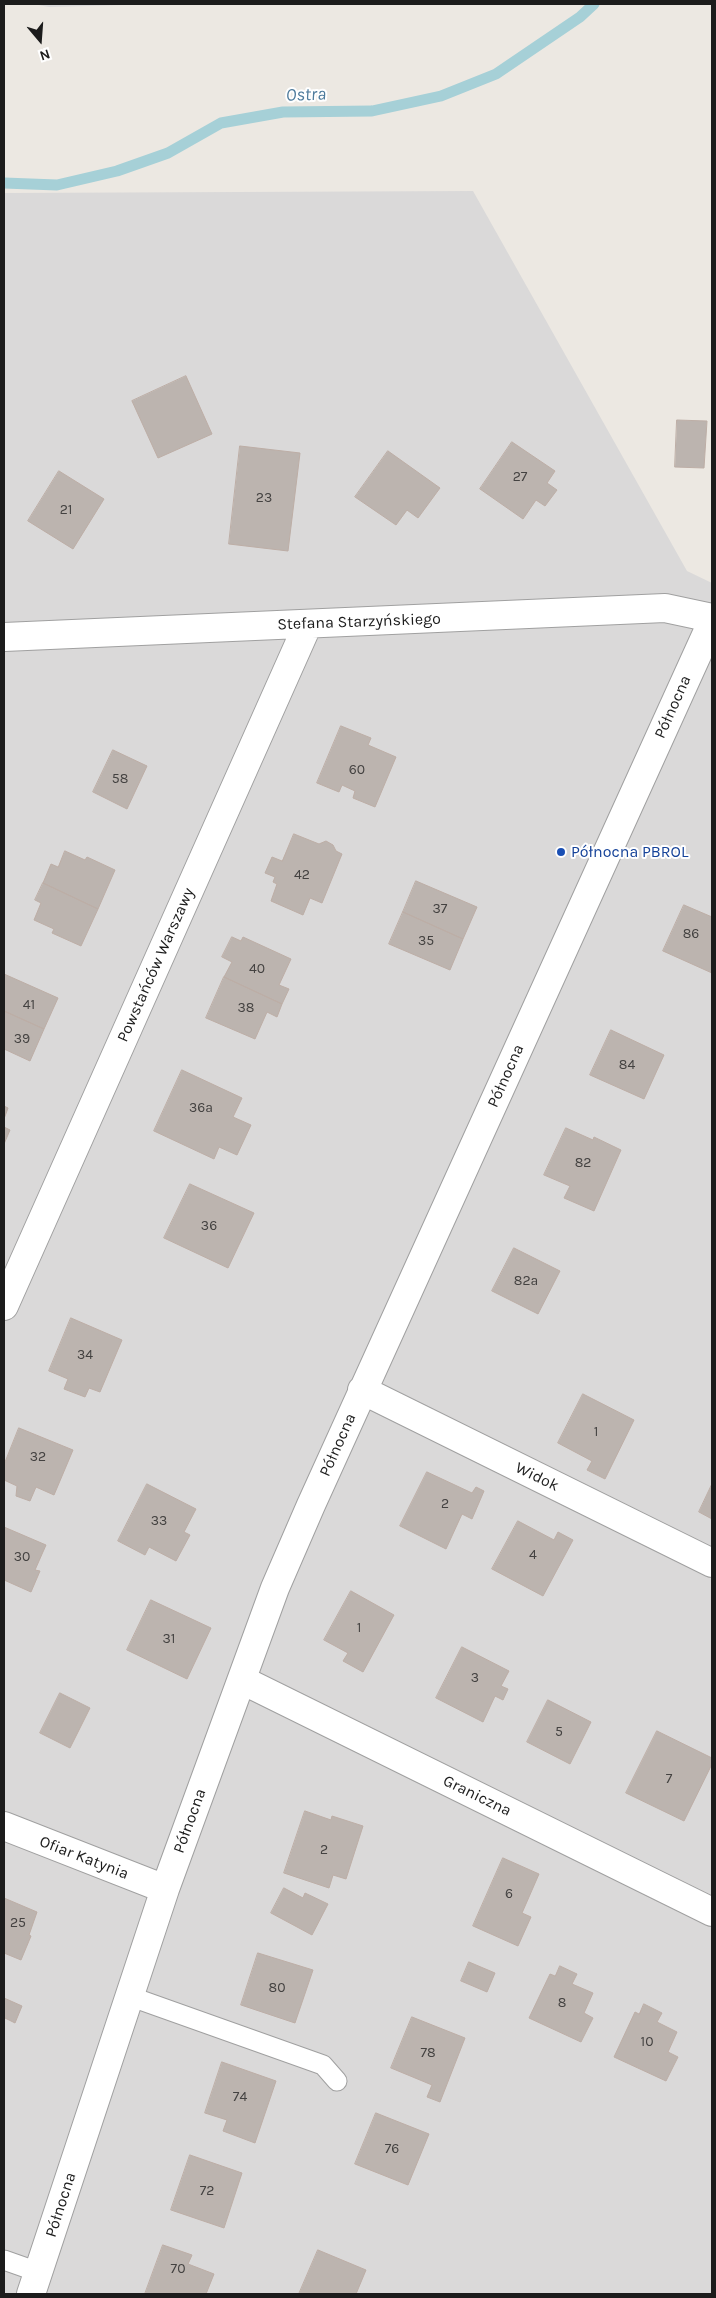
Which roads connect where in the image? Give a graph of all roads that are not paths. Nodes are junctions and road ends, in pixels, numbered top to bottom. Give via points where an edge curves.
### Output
1 (712, 620) edge
2 (308, 624) junction
3 (4, 637) edge
4 (4, 1306) edge
5 (362, 1390) junction
6 (712, 1563) edge
7 (242, 1680) junction
8 (4, 1826) edge
9 (165, 1889) junction
10 (712, 1912) edge
11 (129, 1996) junction
12 (337, 2081) dead end
13 (4, 2260) edge
14 (34, 2283) edge

1 - 2 street, Stefana Starzyńskiego via 665,608
1 - 5 street, Północna
2 - 3 street, Stefana Starzyńskiego
2 - 4 street, Powstańców Warszawy
5 - 6 street, Widok
5 - 7 street, Północna via 275,1588
7 - 9 street, Północna
7 - 10 street, Graniczna
8 - 9 street, Ofiar Katynia
9 - 11 street, Północna
11 - 12 lane via 323,2065
11 - 14 street, Północna
13 - 14 lane

